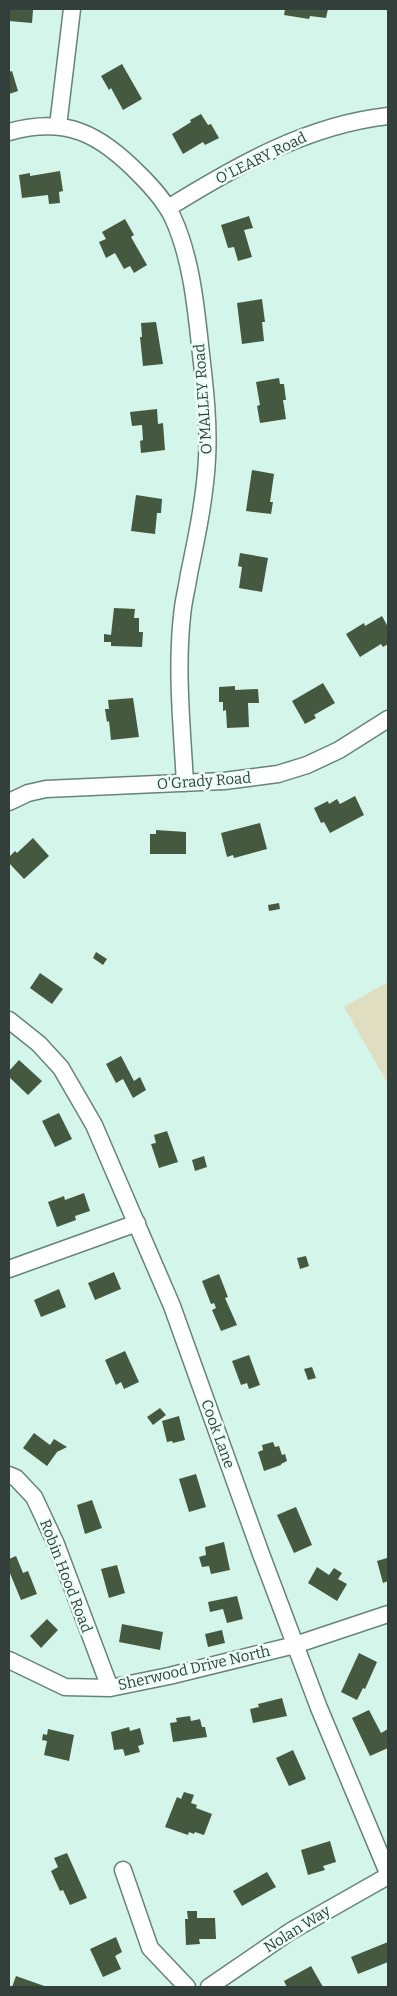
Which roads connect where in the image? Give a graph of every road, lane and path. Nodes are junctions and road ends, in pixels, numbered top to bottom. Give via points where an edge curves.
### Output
1 (72, 9) edge
2 (388, 116) edge
3 (58, 126) junction
4 (9, 132) edge
5 (168, 208) junction
6 (388, 719) edge
7 (185, 783) junction
8 (9, 802) edge
9 (9, 1020) edge
10 (137, 1224) junction
11 (9, 1269) edge
12 (9, 1475) edge
13 (388, 1614) edge
14 (295, 1645) junction
15 (9, 1660) edge
16 (110, 1688) junction
17 (123, 1870) dead end
18 (388, 1875) edge
19 (188, 1987) edge
20 (209, 1987) edge

1 - 3 street
2 - 5 street, O'LEARY Road via 345,123 299,138
3 - 4 street, O'MALLEY Road via 27,127
3 - 5 street, O'MALLEY Road via 91,136 114,150
5 - 7 street, O'MALLEY Road via 191,281 208,433 207,462 180,633
6 - 7 street, O'Grady Road via 339,750 295,770 262,777
7 - 8 street, O'Grady Road via 46,789
9 - 10 street, Cook Lane via 39,1044 61,1068 94,1125
10 - 11 street
10 - 14 street, Cook Lane via 184,1337
12 - 16 street, Robin Hood Road via 34,1497 56,1544
13 - 14 street, Sherwood Drive North
14 - 16 street, Sherwood Drive North
14 - 18 street, Cook Lane
15 - 16 street, Sherwood Drive North via 65,1687
17 - 19 street via 150,1948
18 - 20 street, Nolan Way via 291,1931

